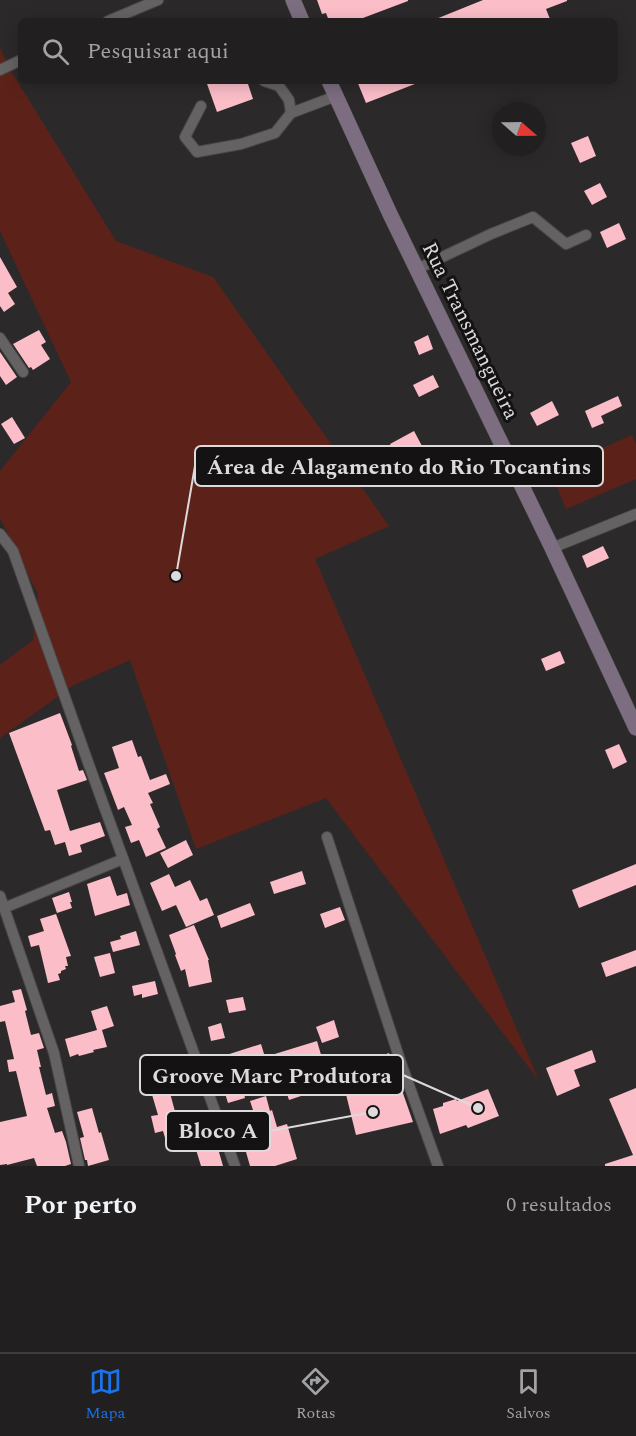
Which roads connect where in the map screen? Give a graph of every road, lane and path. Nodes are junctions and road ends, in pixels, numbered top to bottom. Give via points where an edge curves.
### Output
1 (158, 0) edge
2 (292, 0) edge
3 (115, 18) edge
4 (301, 18) edge
5 (18, 61) edge
6 (0, 70) edge
7 (273, 84) edge
8 (330, 84) edge
9 (336, 96) junction
10 (201, 106) dead end
11 (291, 113) junction
12 (586, 235) dead end
13 (417, 269) junction
14 (0, 338) edge
15 (23, 372) dead end
16 (636, 514) edge
17 (0, 534) edge
18 (552, 548) junction
19 (636, 728) edge
20 (327, 837) dead end
21 (123, 859) junction
22 (0, 896) edge
23 (4, 908) junction
24 (79, 1166) edge
25 (235, 1166) edge
26 (438, 1166) edge

1 - 3 street
2 - 4 street
5 - 6 street
7 - 11 street via 289,100
8 - 9 street, Rua Transmangueira
9 - 11 street
9 - 13 street, Rua Transmangueira
10 - 11 street via 185,137 197,152 274,133
12 - 13 street via 566,244 533,217
13 - 18 street, Rua Transmangueira
14 - 15 street
16 - 18 street
17 - 21 street via 13,551
18 - 19 street, Rua Transmangueira
20 - 26 street
21 - 23 street
21 - 25 street
22 - 23 street
23 - 24 street via 54,1053

